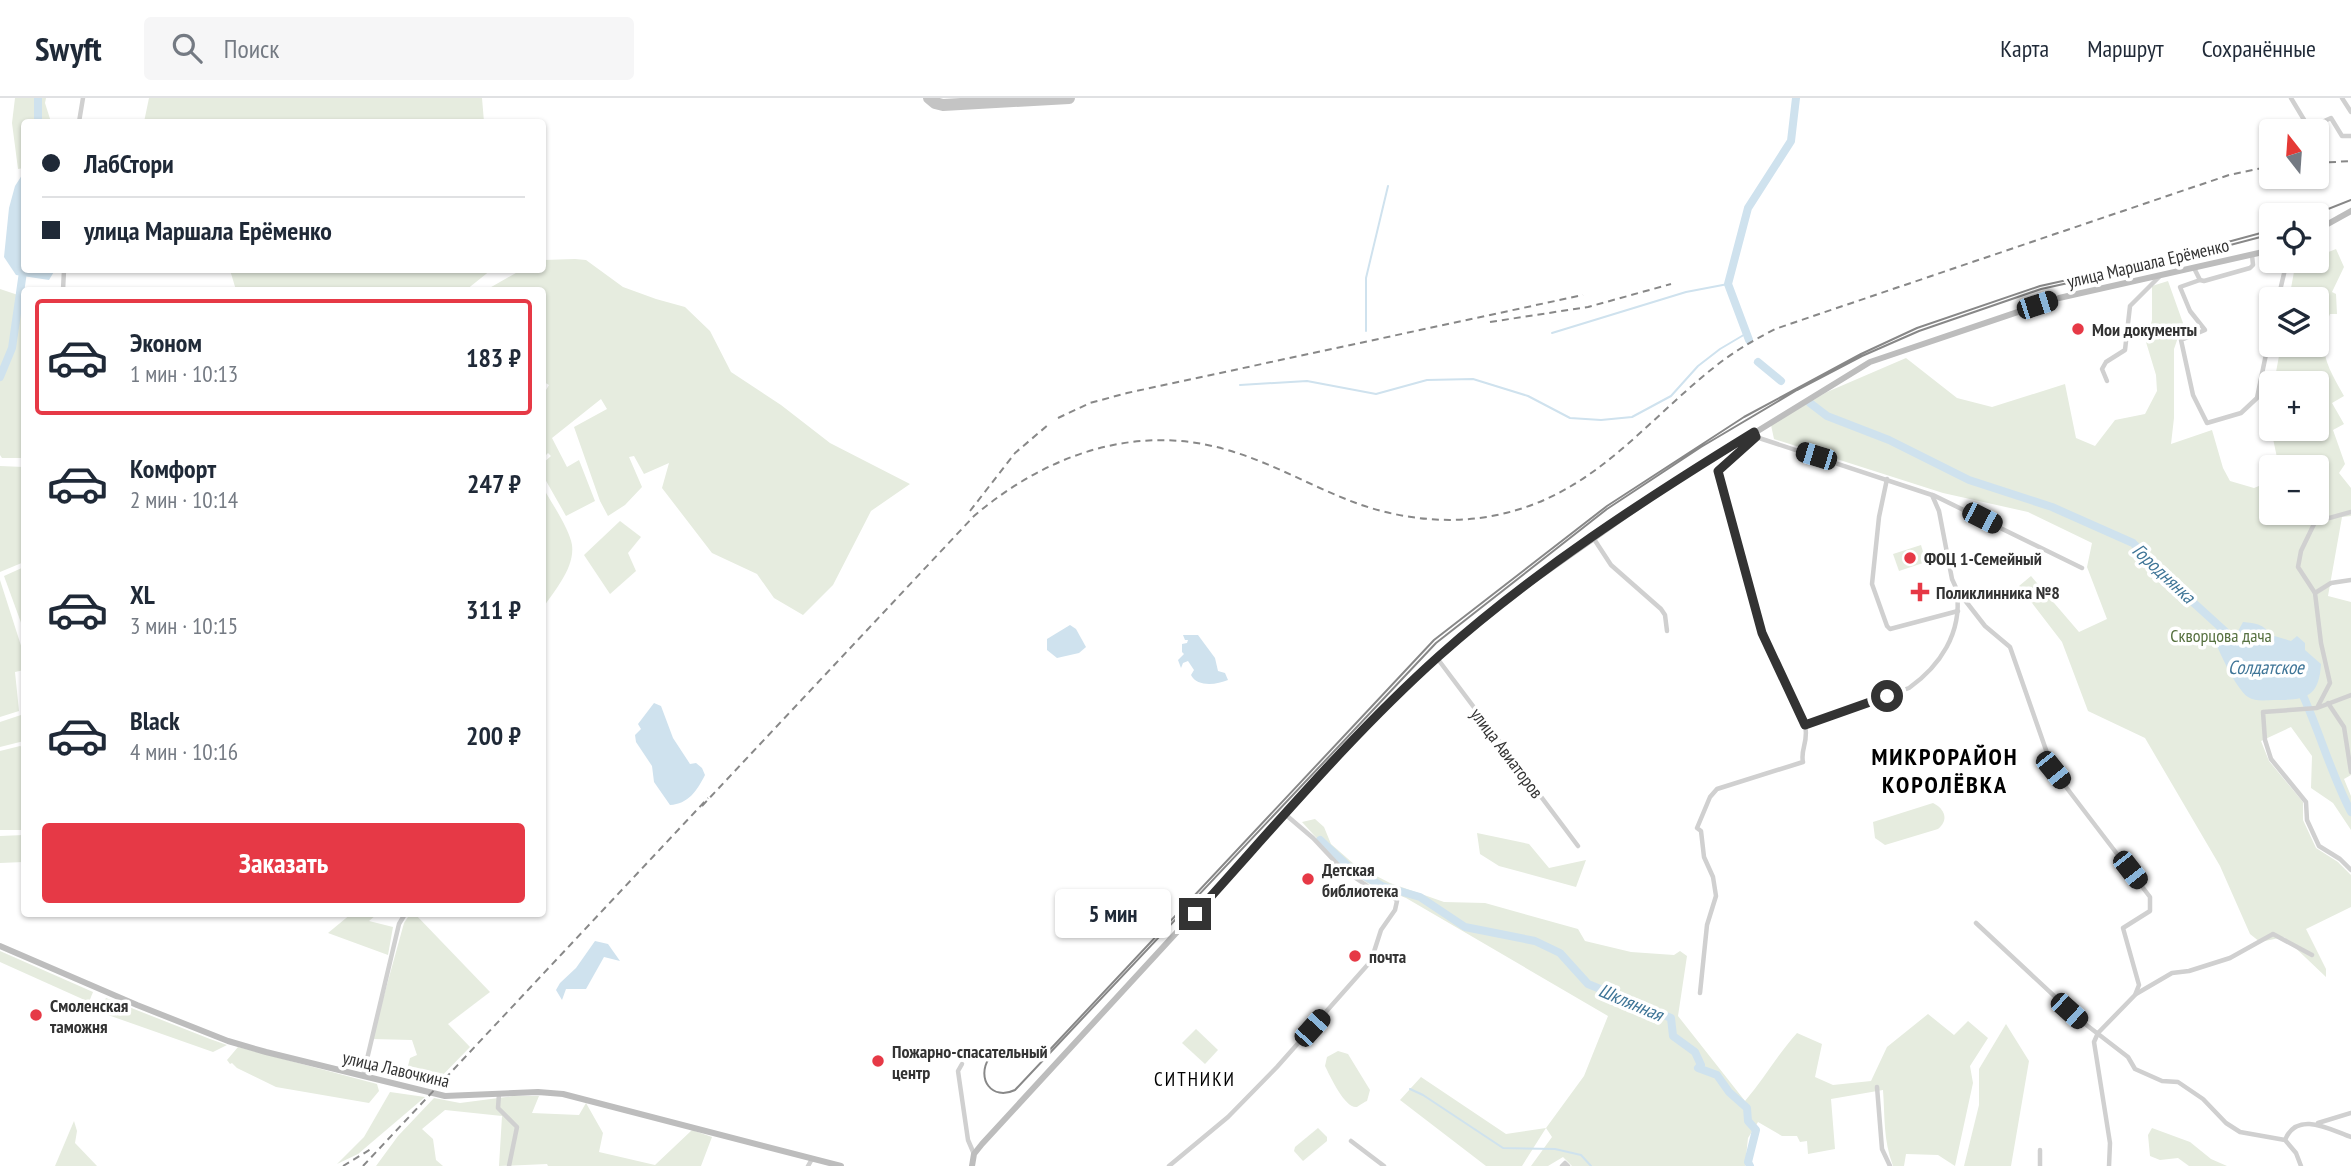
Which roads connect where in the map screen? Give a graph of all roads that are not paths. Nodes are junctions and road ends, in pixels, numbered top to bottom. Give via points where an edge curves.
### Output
1 (83, 98) edge
2 (2291, 98) edge
3 (2342, 98) edge
4 (2351, 112) edge
5 (80, 119) edge
6 (2303, 119) edge
7 (2329, 119) edge
8 (2351, 136) edge
9 (2351, 211) edge
10 (2329, 223) edge
11 (2259, 253) edge
12 (2252, 255) junction
13 (2194, 267) junction
14 (2161, 274) junction
15 (2200, 279) junction
16 (2265, 357) edge
17 (2107, 381) dead end
18 (1755, 435) junction
19 (1887, 479) junction
20 (1932, 495) junction
21 (2351, 513) edge
22 (1593, 538) junction
23 (2082, 568) dead end
24 (2351, 580) edge
25 (1956, 590) junction
26 (2315, 593) junction
27 (1958, 611) junction
28 (1667, 631) dead end
29 (1437, 658) junction
30 (2351, 695) edge
31 (2328, 704) junction
32 (2317, 708) junction
33 (1805, 725) junction
34 (2351, 772) edge
35 (1286, 815) junction
36 (1578, 846) dead end
37 (2351, 870) edge
38 (403, 917) edge
39 (1976, 923) dead end
40 (0, 946) edge
41 (2312, 955) dead end
42 (1700, 993) dead end
43 (2135, 995) junction
44 (2098, 1033) junction
45 (962, 1064) dead end
46 (363, 1076) junction
47 (1877, 1087) dead end
48 (499, 1094) junction
49 (2351, 1114) edge
50 (2317, 1123) junction
51 (2351, 1137) edge
52 (2285, 1140) junction
53 (1351, 1141) dead end
54 (2040, 1150) dead end
55 (974, 1154) junction
56 (812, 1159) junction
57 (509, 1166) edge
58 (808, 1166) edge
59 (841, 1166) edge
60 (972, 1166) edge
61 (1169, 1166) edge
62 (1384, 1166) edge
63 (1562, 1166) edge
64 (1568, 1166) edge
65 (1890, 1166) edge
66 (2040, 1166) edge
67 (2109, 1166) edge
68 (2301, 1166) edge

1 - 5 street
2 - 6 street
3 - 4 street
7 - 8 street via 2342,136
9 - 10 main road
11 - 12 main road, улица Маршала Ерёменко
12 - 13 main road, улица Маршала Ерёменко
12 - 15 street via 2250,268
13 - 14 main road, улица Маршала Ерёменко
13 - 15 street
14 - 17 street via 2130,306 2124,350 2102,369
14 - 18 main road, улица Маршала Ерёменко via 2059,298 1870,362
15 - 16 street via 2180,287 2205,330 2181,340 2193,395 2207,423 2241,414 2257,398
18 - 19 street
18 - 22 main road, улица Маршала Ерёменко via 1665,488
18 - 33 street via 1718,471 1762,633
19 - 20 street
19 - 27 street via 1872,584 1887,626 1890,629
20 - 23 street
20 - 25 street
21 - 26 street via 2315,522 2301,551 2298,567
22 - 28 street via 1611,565 1661,609
22 - 29 main road, улица Маршала Ерёменко
24 - 26 street via 2331,583
25 - 27 street
25 - 43 street via 1985,626 2010,647 2053,770 2150,897 2150,911 2123,928 2139,985
26 - 32 street via 2330,683
27 - 33 street via 1950,641 1937,664 1909,688
29 - 35 main road, улица Маршала Ерёменко via 1372,720
29 - 36 street, улица Авиаторов
30 - 31 street
31 - 32 street
31 - 34 street via 2344,727
32 - 37 street via 2263,712 2264,740 2271,759 2306,802 2307,820 2319,846
33 - 42 street via 1808,737 1803,762 1717,789 1697,828 1716,897 1707,925
35 - 55 main road, улица Маршала Ерёменко
35 - 61 street via 1342,869 1391,895 1397,901 1395,910 1381,930 1371,961 1228,1117
38 - 46 street
39 - 44 street
40 - 46 main road, улица Лавочкина via 228,1041
41 - 43 street via 2273,934 2230,958 2172,973
43 - 44 street
44 - 52 street via 2128,1057 2135,1069 2162,1081 2178,1082 2240,1132
44 - 67 street via 2094,1042 2110,1143
45 - 55 street via 958,1071
46 - 48 main road, улица Лавочкина via 445,1096
47 - 65 street via 1882,1149
48 - 56 main road, улица Лавочкина via 563,1094
48 - 57 street via 498,1108 517,1127
49 - 50 street
50 - 51 street
50 - 52 street via 2303,1125
52 - 68 street
53 - 62 street
54 - 66 street
55 - 60 main road
56 - 58 street
56 - 59 main road, улица Лавочкина
63 - 64 street

